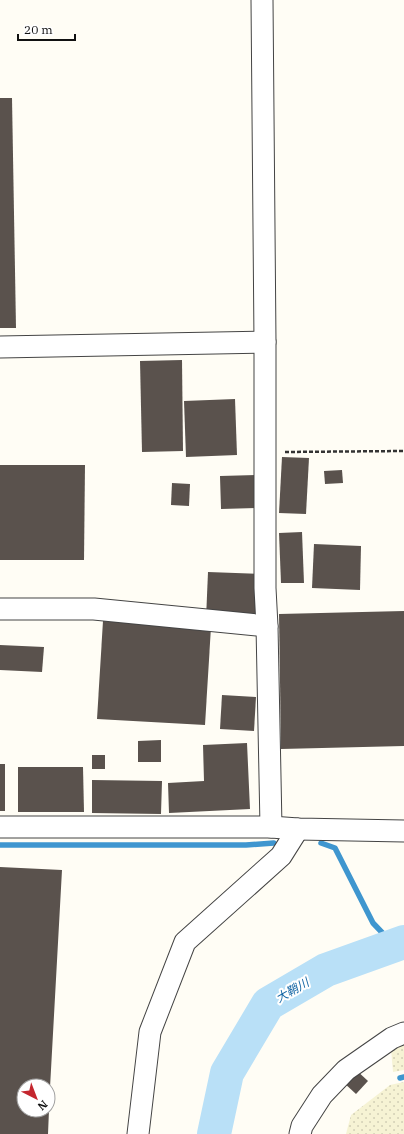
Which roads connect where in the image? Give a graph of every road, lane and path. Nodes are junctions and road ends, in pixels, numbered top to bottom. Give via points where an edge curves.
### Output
1 (262, 0) edge
2 (265, 342) junction
3 (0, 347) edge
4 (404, 451) edge
5 (265, 452) junction
6 (0, 609) edge
7 (267, 626) junction
8 (0, 827) edge
9 (271, 827) junction
10 (298, 829) junction
11 (404, 831) edge
12 (404, 1033) edge
13 (138, 1134) edge
14 (300, 1134) edge

1 - 2 street
2 - 3 street
2 - 5 street
4 - 5 path
5 - 7 street
6 - 7 street via 94,609
7 - 9 street
8 - 9 street
9 - 10 street
10 - 11 street
10 - 13 street via 282,856 185,942 150,1032
12 - 14 street via 392,1038 346,1070 322,1095 302,1126

